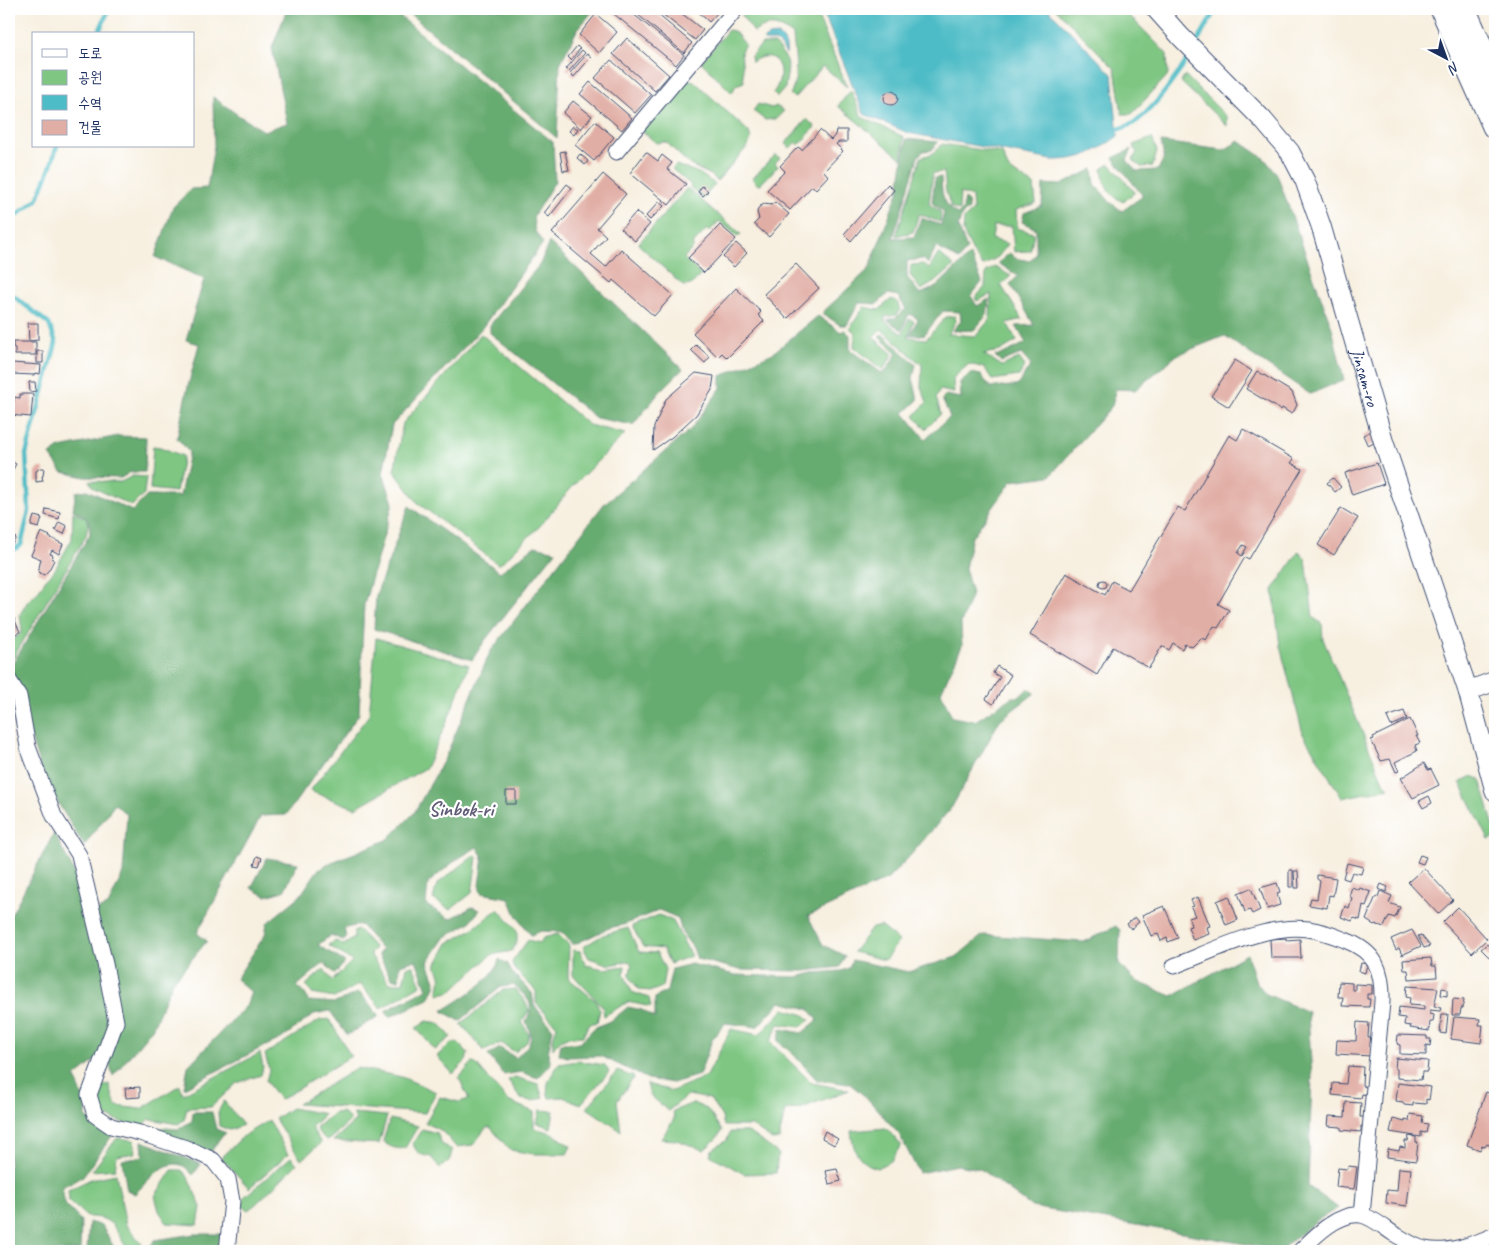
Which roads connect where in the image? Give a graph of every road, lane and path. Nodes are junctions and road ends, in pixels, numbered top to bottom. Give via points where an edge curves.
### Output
1 (736, 9) edge
2 (1156, 9) edge
3 (1443, 9) edge
4 (1463, 9) edge
5 (1495, 81) edge
6 (1495, 126) edge
7 (616, 152) dead end
8 (9, 680) edge
9 (1495, 681) edge
10 (1468, 691) junction
11 (1495, 791) edge
12 (1174, 966) dead end
13 (1362, 1215) junction
14 (1495, 1236) edge
15 (227, 1251) edge
16 (1300, 1251) edge

1 - 7 street
2 - 10 street, Jinsam-ro via 1263,120 1290,152 1305,181 1383,440
3 - 6 main road
4 - 5 main road
8 - 15 street via 19,696 28,747 54,816 79,855 105,964 116,1022 89,1095 95,1115 110,1126 189,1149 213,1160 228,1179 232,1201
9 - 10 street
10 - 11 street, Jinsam-ro
12 - 13 street via 1264,931 1286,928 1327,933 1356,944 1370,954 1383,985
13 - 14 street via 1424,1249 1454,1248
13 - 16 street via 1352,1215 1336,1222

